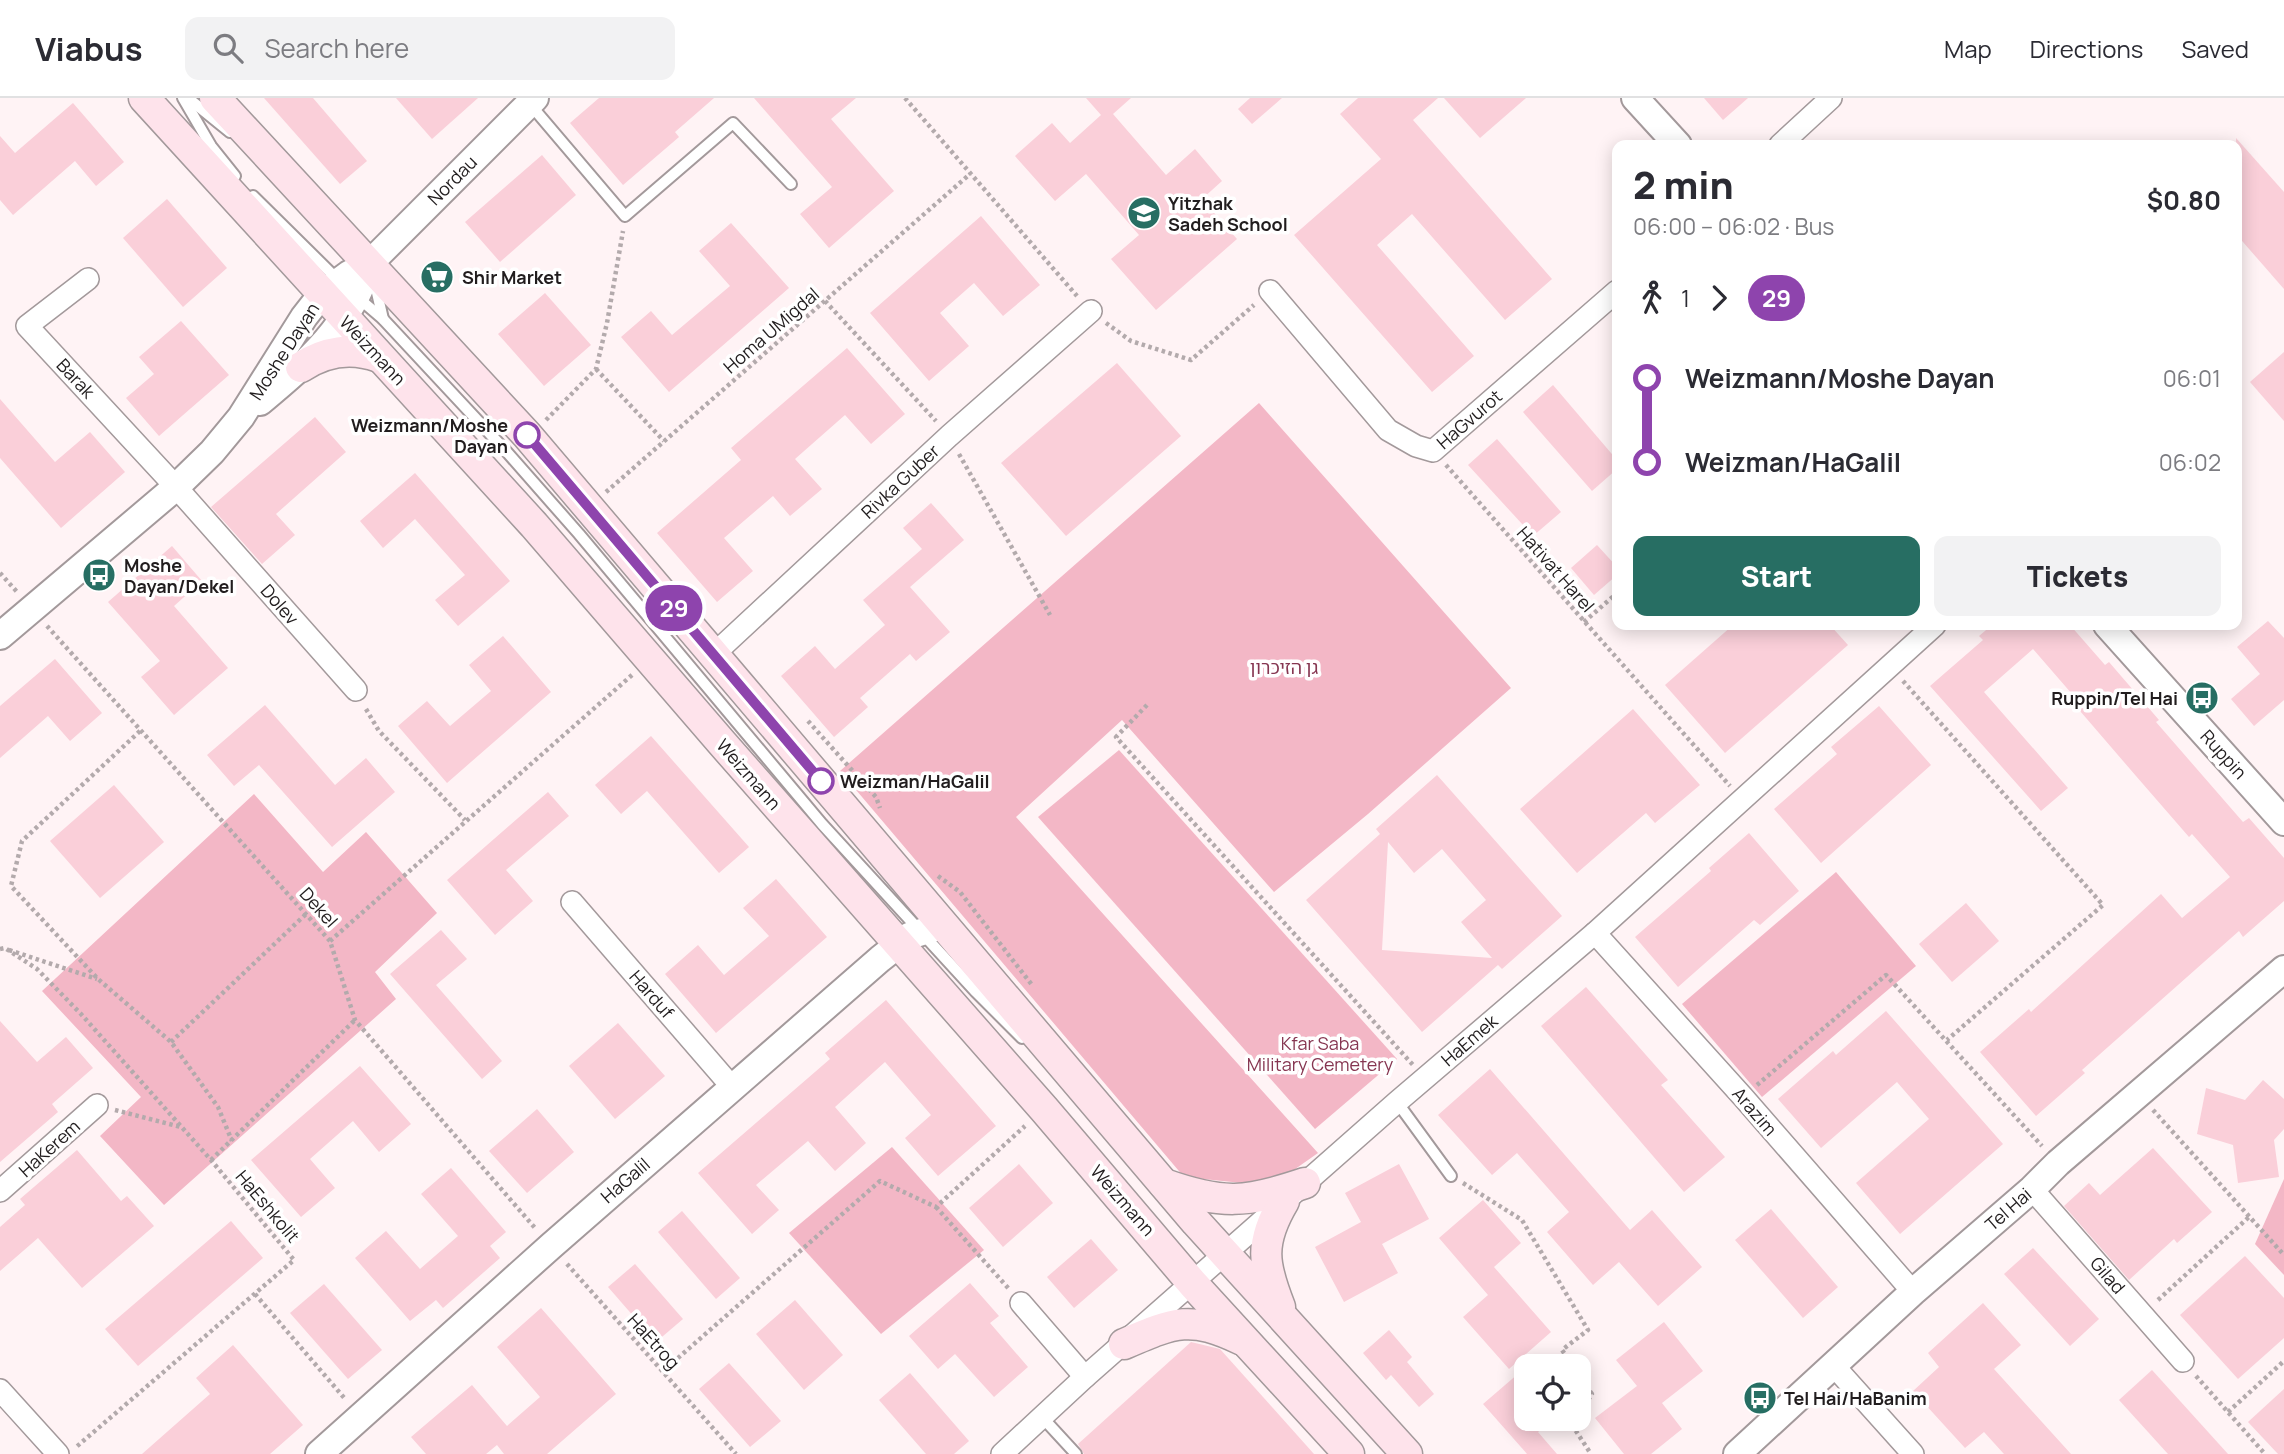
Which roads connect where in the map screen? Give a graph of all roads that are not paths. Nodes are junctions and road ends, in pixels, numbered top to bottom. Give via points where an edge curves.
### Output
1 (144, 98) edge
2 (186, 98) edge
3 (215, 98) edge
4 (1636, 98) edge
5 (1831, 98) edge
6 (529, 100) edge
7 (1674, 140) edge
8 (1785, 140) edge
9 (266, 152) junction
10 (792, 184) dead end
11 (370, 263) junction
12 (88, 279) dead end
13 (1270, 291) road end
14 (1612, 295) edge
15 (340, 298) junction
16 (1091, 311) road end
17 (383, 318) junction
18 (379, 357) junction
19 (300, 367) junction
20 (241, 417) junction
21 (176, 487) junction
22 (1930, 630) edge
23 (2111, 630) edge
24 (0, 636) edge
25 (713, 655) junction
26 (356, 690) road end
27 (2284, 822) edge
28 (822, 824) junction
29 (572, 902) dead end
30 (921, 933) junction
31 (1595, 933) junction
32 (2284, 969) edge
33 (732, 1087) junction
34 (1397, 1102) junction
35 (97, 1105) road end
36 (1451, 1176) road end
37 (1164, 1184) junction
38 (2032, 1189) junction
39 (0, 1191) edge
40 (1295, 1192) junction
41 (1225, 1255) junction
42 (1193, 1284) junction
43 (1913, 1292) junction
44 (1021, 1303) road end
45 (1284, 1318) junction
46 (1124, 1344) junction
47 (1251, 1345) junction
48 (2183, 1361) road end
49 (1834, 1366) junction
50 (1085, 1377) junction
51 (0, 1390) edge
52 (1042, 1417) junction
53 (58, 1454) edge
54 (319, 1454) edge
55 (1002, 1454) edge
56 (1076, 1454) edge
57 (1349, 1454) edge
58 (1407, 1454) edge
59 (1737, 1454) edge
60 (1913, 1454) edge

1 - 15 main road, Weizmann
2 - 9 lane via 234,135
2 - 15 lane via 211,146
3 - 9 main road, Weizmann
4 - 7 street
5 - 8 street
6 - 10 lane via 625,216 733,123
6 - 11 street, Nordau
9 - 11 main road, Weizmann
11 - 15 street, Moshe Dayan
11 - 17 lane
11 - 25 main road, Weizmann via 527,435
12 - 21 street, Barak via 27,326
13 - 14 street, HaGvurot via 1388,430 1433,451
15 - 17 lane
15 - 18 main road, Weizmann
15 - 19 street, Moshe Dayan
15 - 20 street, Moshe Dayan via 304,317
16 - 25 street, Rivka Guber
17 - 28 lane via 579,534
18 - 19 main road via 360,351 340,352
18 - 30 main road, Weizmann via 650,659
19 - 20 street, Moshe Dayan
20 - 21 street, Moshe Dayan
21 - 24 street, Moshe Dayan
21 - 26 street, Dolev
22 - 31 street, HaEmek
23 - 27 street, Ruppin
25 - 30 main road, Weizmann
28 - 30 lane
28 - 30 lane via 862,890
29 - 33 street, Harduf
30 - 33 street, HaGalil
30 - 37 main road, Weizmann via 1084,1089
30 - 42 main road, Weizmann via 1044,1109
31 - 34 street, HaEmek
31 - 43 street, Arazim
32 - 38 street, Tel Hai
33 - 54 street, HaGalil
34 - 36 lane
34 - 40 street, HaEmek
35 - 39 street, HaKerem
37 - 40 main road via 1215,1199
37 - 41 main road, Weizmann
38 - 43 street, Tel Hai
38 - 48 street, Gilad
40 - 41 street, HaEmek
40 - 45 main road via 1267,1236 1266,1261
41 - 42 street, HaEmek
41 - 45 main road, Weizmann
42 - 46 street, HaEmek
42 - 47 main road, Weizmann
43 - 49 street, Tel Hai
44 - 50 street
45 - 58 main road, Weizmann
46 - 47 main road via 1169,1326 1200,1324
46 - 50 street, HaEmek
47 - 57 main road, Weizmann
49 - 59 street, Tel Hai
49 - 60 street
50 - 52 street, HaEmek
51 - 53 street
52 - 55 street, HaEmek
52 - 56 lane

